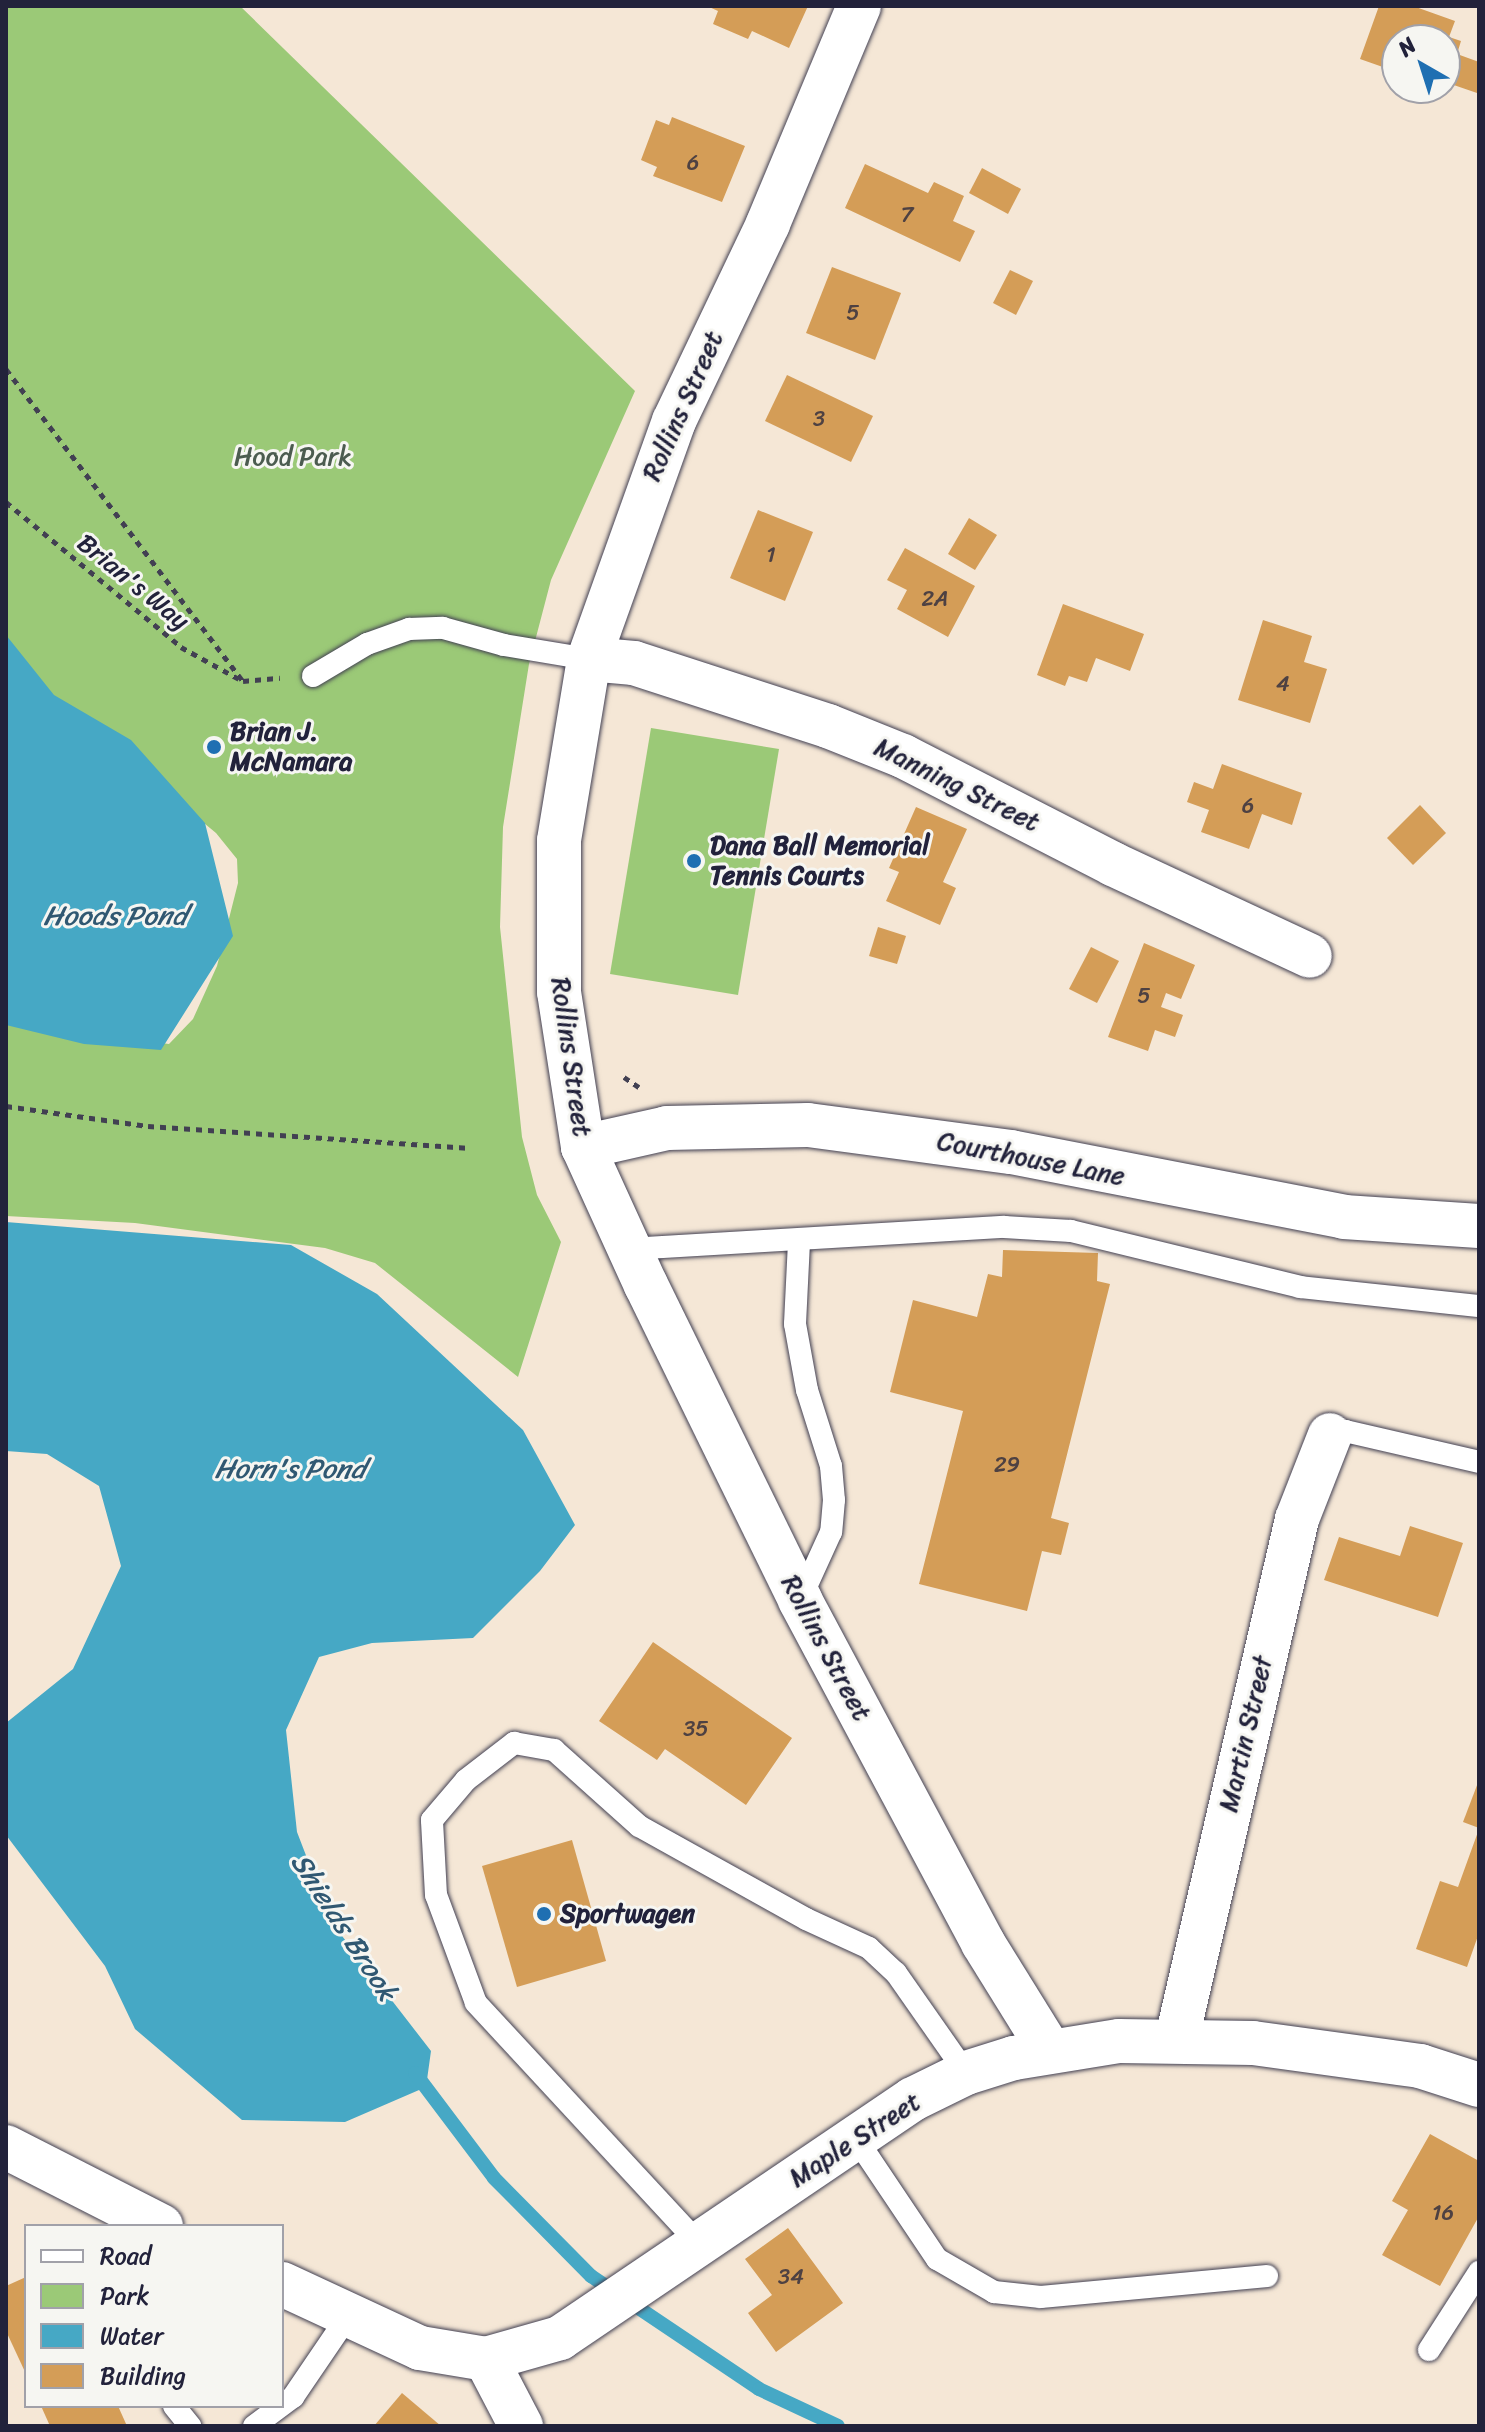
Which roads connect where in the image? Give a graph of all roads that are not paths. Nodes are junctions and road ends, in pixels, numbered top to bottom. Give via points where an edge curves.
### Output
1 (859, 6) edge
2 (589, 659) junction
3 (313, 676) road end
4 (1310, 956) dead end
5 (583, 1147) junction
6 (1479, 1226) edge
7 (799, 1242) junction
8 (629, 1249) junction
9 (1479, 1306) edge
10 (1330, 1435) joint
11 (1479, 1462) edge
12 (800, 1600) junction
13 (1177, 2038) junction
14 (1050, 2051) junction
15 (966, 2073) junction
16 (1479, 2085) edge
17 (855, 2137) junction
18 (6, 2147) edge
19 (150, 2223) edge
20 (700, 2245) junction
21 (1479, 2272) edge
22 (1267, 2276) dead end
23 (284, 2285) edge
24 (348, 2316) junction
25 (1429, 2350) dead end
26 (486, 2359) junction
27 (284, 2404) edge
28 (176, 2408) edge
29 (278, 2408) edge
30 (190, 2426) edge
31 (254, 2426) edge
32 (521, 2426) edge

1 - 2 street, Rollins Street via 768,224 668,435
2 - 3 lane via 443,628 409,629 367,644
2 - 4 street, Manning Street via 634,663 903,756 1113,864
2 - 5 street, Rollins Street via 559,841 558,920 564,1048
5 - 6 street, Courthouse Lane via 667,1128 808,1125 1011,1152 1344,1217
5 - 8 street, Rollins Street
7 - 8 lane
7 - 9 lane via 1004,1227 1071,1231 1300,1287
7 - 12 lane via 795,1324 807,1390 831,1466 834,1500 831,1532
8 - 12 street, Rollins Street
10 - 11 lane via 1345,1431
10 - 13 street, Martin Street via 1297,1519
12 - 14 street, Rollins Street via 983,1943
13 - 14 street, Maple Street
13 - 16 street, Maple Street via 1367,2056
14 - 15 street, Maple Street
15 - 17 street, Maple Street
15 - 20 lane via 896,1973 869,1948 639,1826 554,1750 514,1743 466,1780 432,1820 436,1895 461,1963 476,2003
17 - 20 street, Maple Street
17 - 22 lane via 937,2259 963,2279 994,2292 1041,2297
18 - 19 street
20 - 26 street, Maple Street via 594,2319 530,2351
21 - 25 lane
23 - 24 street, Maple Street
24 - 26 street, Maple Street via 420,2348
24 - 27 lane
26 - 32 street
28 - 30 lane
29 - 31 lane

